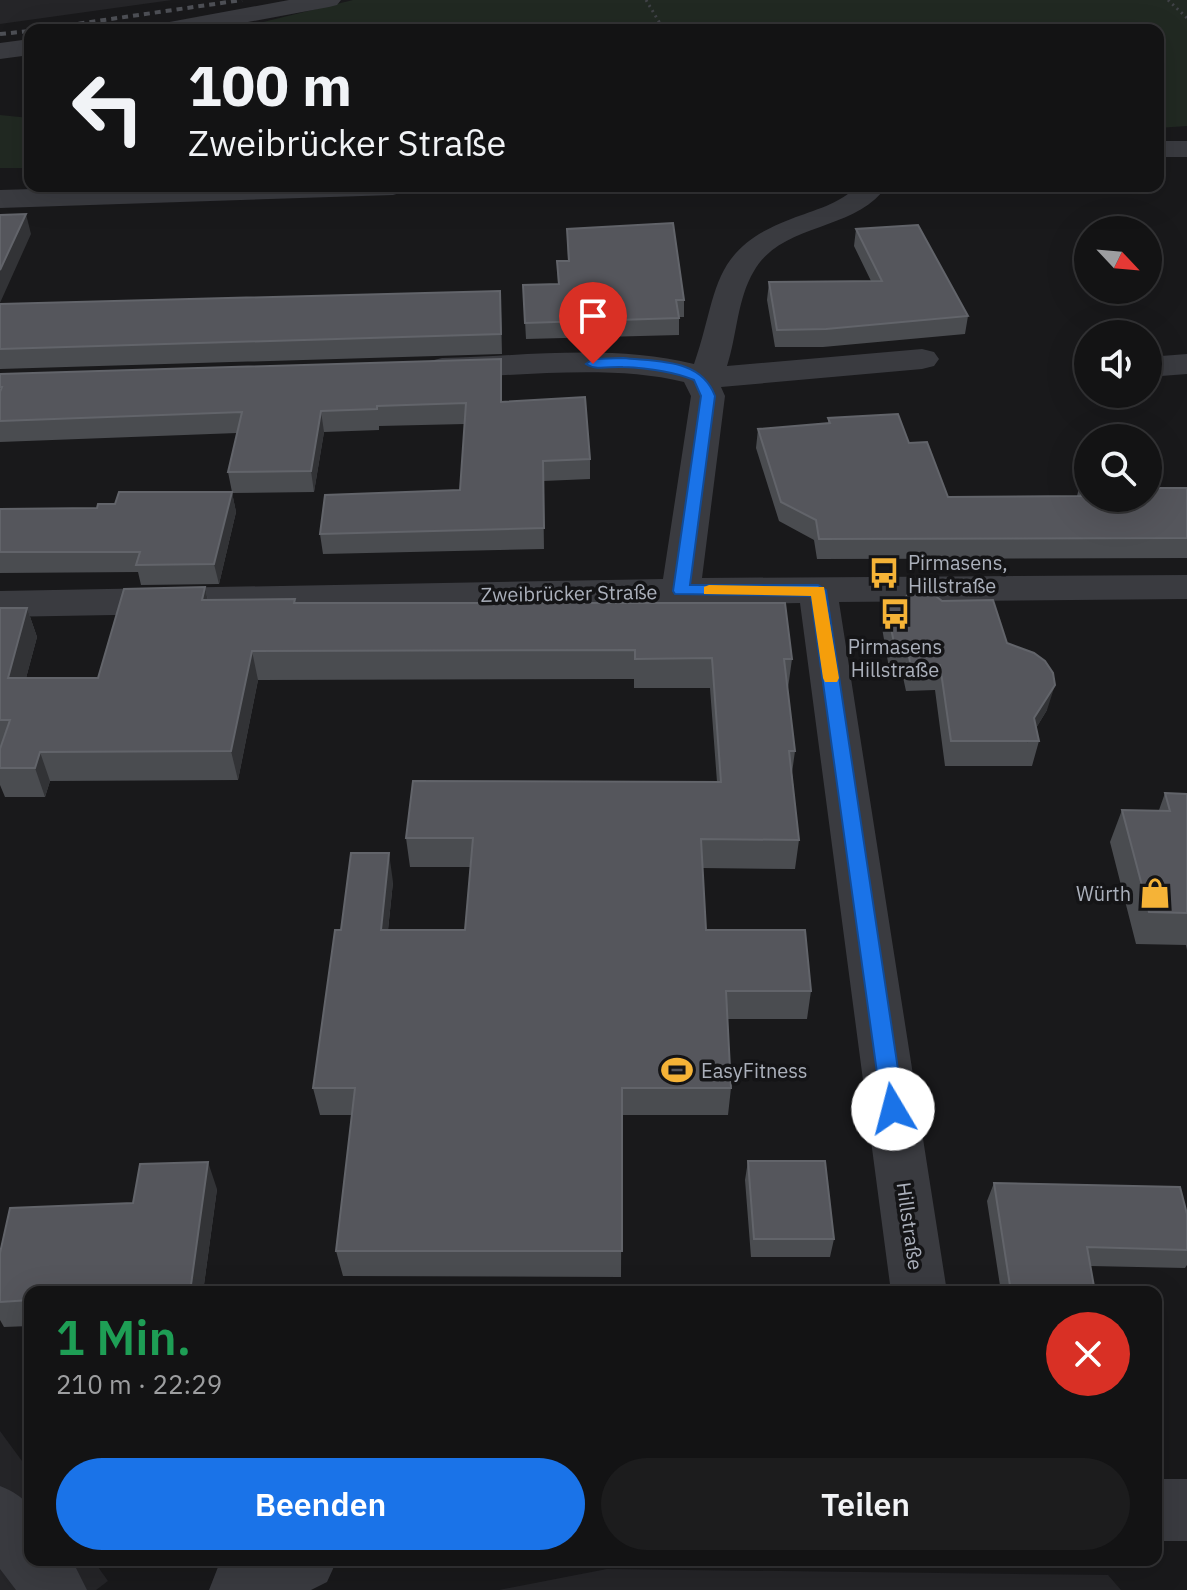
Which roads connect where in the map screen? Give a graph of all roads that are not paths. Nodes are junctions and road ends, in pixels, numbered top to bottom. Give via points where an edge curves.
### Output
1 (329, 0) edge
2 (197, 24) edge
3 (24, 48) edge
4 (0, 51) edge
5 (1164, 149) edge
6 (1187, 149) edge
7 (0, 182) edge
8 (24, 182) edge
9 (212, 192) edge
10 (867, 192) edge
11 (0, 199) edge
12 (922, 359) dead end
13 (1187, 364) edge
14 (1162, 366) edge
15 (405, 369) edge
16 (699, 377) junction
17 (1187, 587) edge
18 (818, 590) junction
19 (681, 591) junction
20 (0, 604) edge
21 (918, 1286) edge
22 (1162, 1510) edge
23 (1187, 1510) edge
24 (0, 1517) edge
25 (24, 1549) edge
26 (37, 1566) edge
27 (292, 1566) edge
28 (55, 1590) edge
29 (241, 1590) edge

1 - 2 street
3 - 4 street
5 - 6 street
7 - 8 street
9 - 11 street
10 - 16 street via 752,252 736,275 709,370
12 - 16 street
13 - 14 street
15 - 16 street via 623,363 679,369
16 - 19 street via 708,396
17 - 18 street, Zweibrücker Straße
18 - 19 street, Zweibrücker Straße
18 - 21 street, Hillstraße
19 - 20 street, Zweibrücker Straße
22 - 23 street
24 - 25 street
26 - 28 street
27 - 29 street

